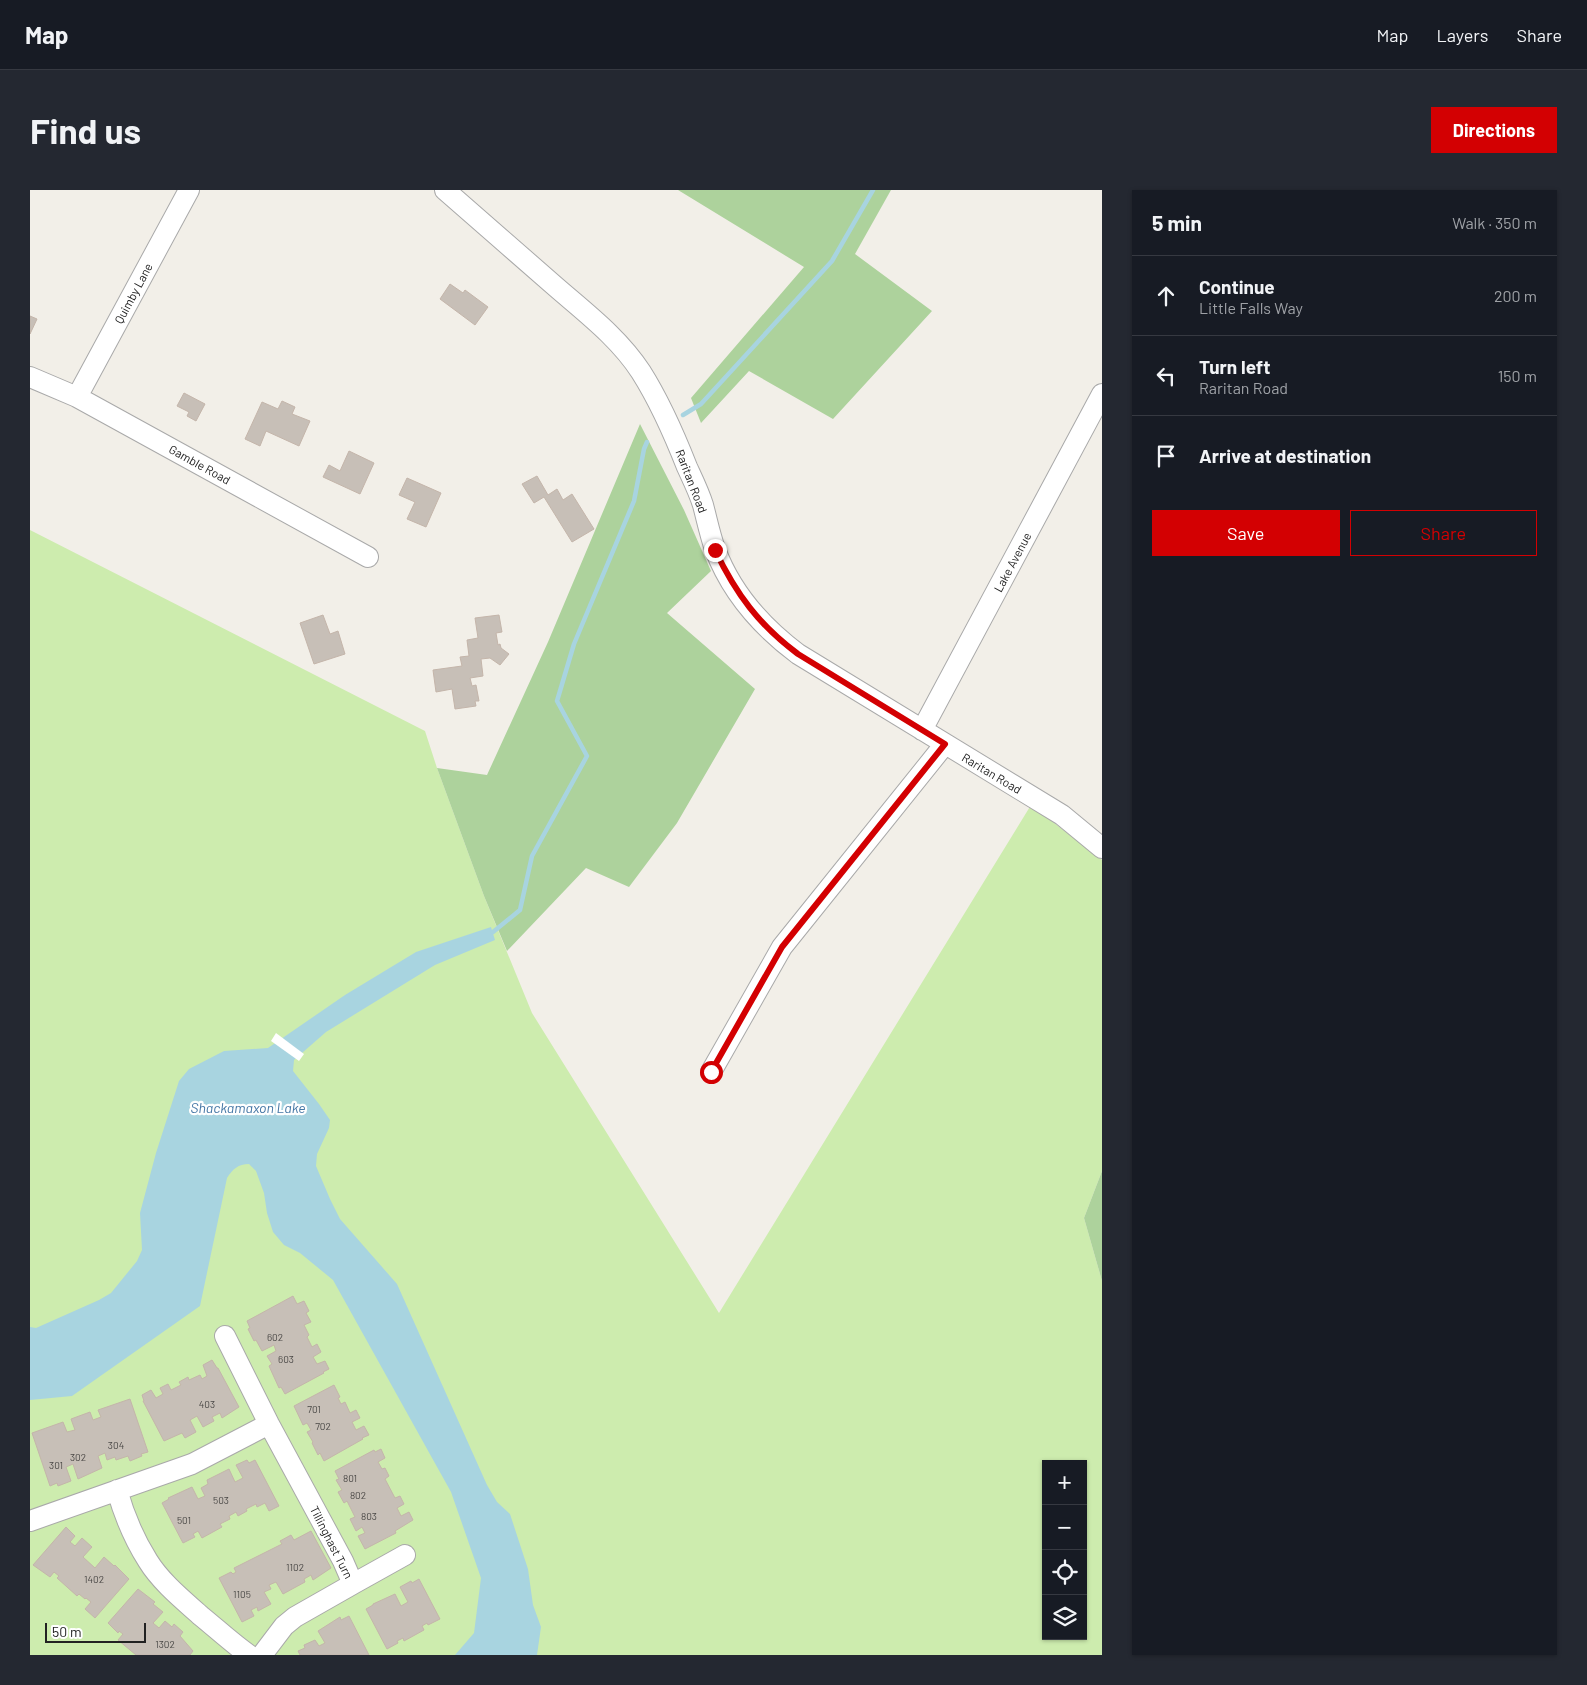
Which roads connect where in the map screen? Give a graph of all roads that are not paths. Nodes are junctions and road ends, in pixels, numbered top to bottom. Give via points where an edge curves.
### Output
1 (189, 190) edge
2 (445, 190) edge
3 (30, 377) edge
4 (1102, 394) edge
5 (77, 396) junction
6 (368, 557) dead end
7 (922, 730) junction
8 (945, 744) junction
9 (1102, 848) edge
10 (711, 1072) dead end
11 (225, 1336) dead end
12 (269, 1424) junction
13 (117, 1490) junction
14 (30, 1521) edge
15 (405, 1556) dead end
16 (353, 1584) junction
17 (249, 1655) edge
18 (262, 1655) edge

1 - 5 street, Quimby Lane
2 - 7 street, Raritan Road via 606,331 639,370 670,426 703,505 715,550 737,592 767,629 798,654
3 - 5 street, Gamble Road
4 - 7 street, Lake Avenue
5 - 6 street, Gamble Road
7 - 8 street, Raritan Road
8 - 9 street, Raritan Road via 1062,815
8 - 10 street via 782,947
11 - 12 street, Tillinghast Turn
12 - 13 street via 192,1464
12 - 16 street, Tillinghast Turn
13 - 14 street
13 - 17 street via 133,1535 160,1578
15 - 16 street
16 - 18 street, Tillinghast Turn via 295,1617

